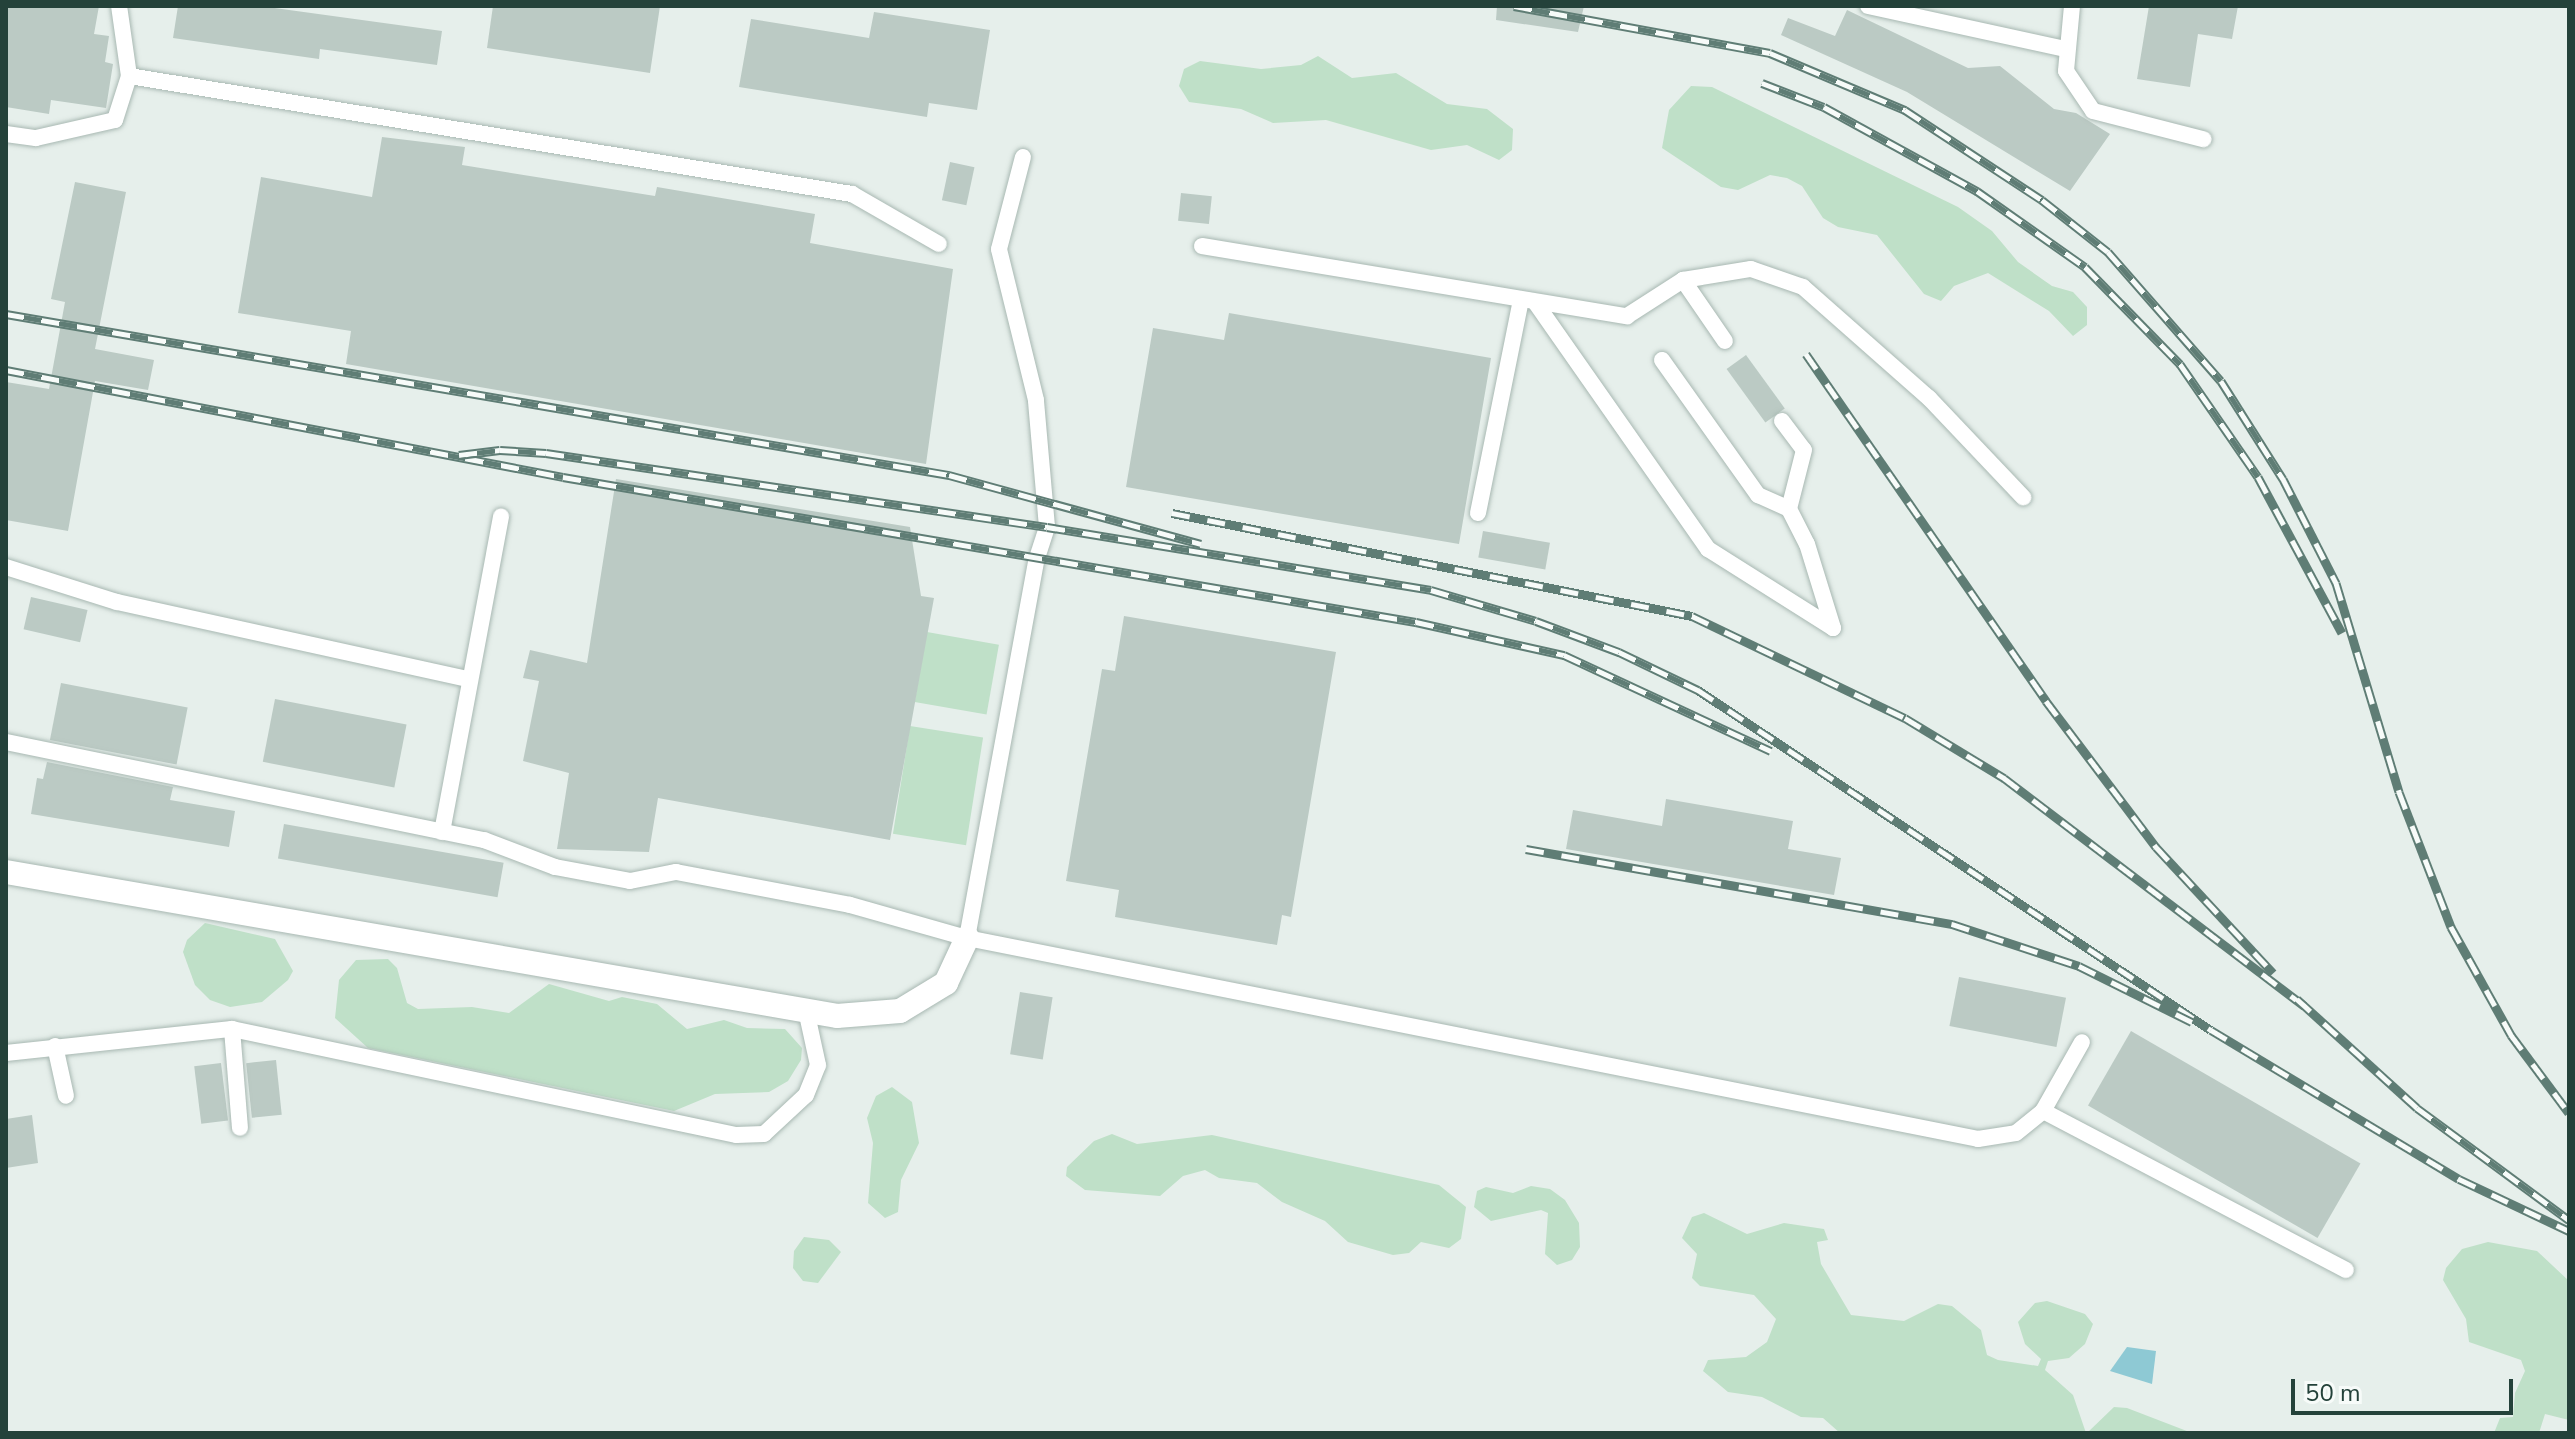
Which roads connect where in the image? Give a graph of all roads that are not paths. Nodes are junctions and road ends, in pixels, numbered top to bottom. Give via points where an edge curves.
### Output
1 (119, 6) edge
2 (1868, 6) edge
3 (2072, 6) edge
4 (2066, 49) junction
5 (129, 76) junction
6 (6, 134) edge
7 (2203, 139) dead end
8 (1023, 157) dead end
9 (939, 244) dead end
10 (1202, 246) dead end
11 (1683, 280) junction
12 (1528, 301) junction
13 (1725, 341) dead end
14 (1662, 360) dead end
15 (1782, 421) dead end
16 (2023, 497) dead end
17 (1789, 509) junction
18 (1478, 513) dead end
19 (501, 516) dead end
20 (6, 567) edge
21 (468, 679) junction
22 (6, 742) edge
23 (442, 832) junction
24 (6, 872) edge
25 (967, 938) junction
26 (806, 1010) junction
27 (232, 1029) junction
28 (2082, 1042) dead end
29 (55, 1046) junction
30 (6, 1053) edge
31 (66, 1096) dead end
32 (2043, 1111) junction
33 (240, 1128) dead end
34 (2346, 1270) dead end

1 - 5 lane
2 - 4 lane
3 - 4 lane
4 - 7 lane via 2066,71 2093,111
5 - 6 lane via 115,120 36,138
5 - 9 lane via 852,194
8 - 25 lane via 999,249 1036,400 1047,527
10 - 12 lane
11 - 12 lane via 1627,316
11 - 13 lane
11 - 16 lane via 1751,269 1803,287 1929,398
12 - 17 lane via 1708,549 1833,628 1807,544
12 - 18 lane
14 - 17 lane via 1758,495
15 - 17 lane via 1804,450
19 - 21 lane
20 - 21 lane via 117,602
21 - 23 lane
22 - 23 lane
23 - 25 lane via 484,840 555,867 630,881 676,872 850,905
24 - 26 street
25 - 26 street via 946,983 900,1011 837,1016
25 - 32 lane via 1978,1139 2016,1133
26 - 27 lane via 818,1065 806,1095 764,1134 736,1135
27 - 29 lane
27 - 33 lane
28 - 32 lane
29 - 30 lane
29 - 31 lane
32 - 34 lane

